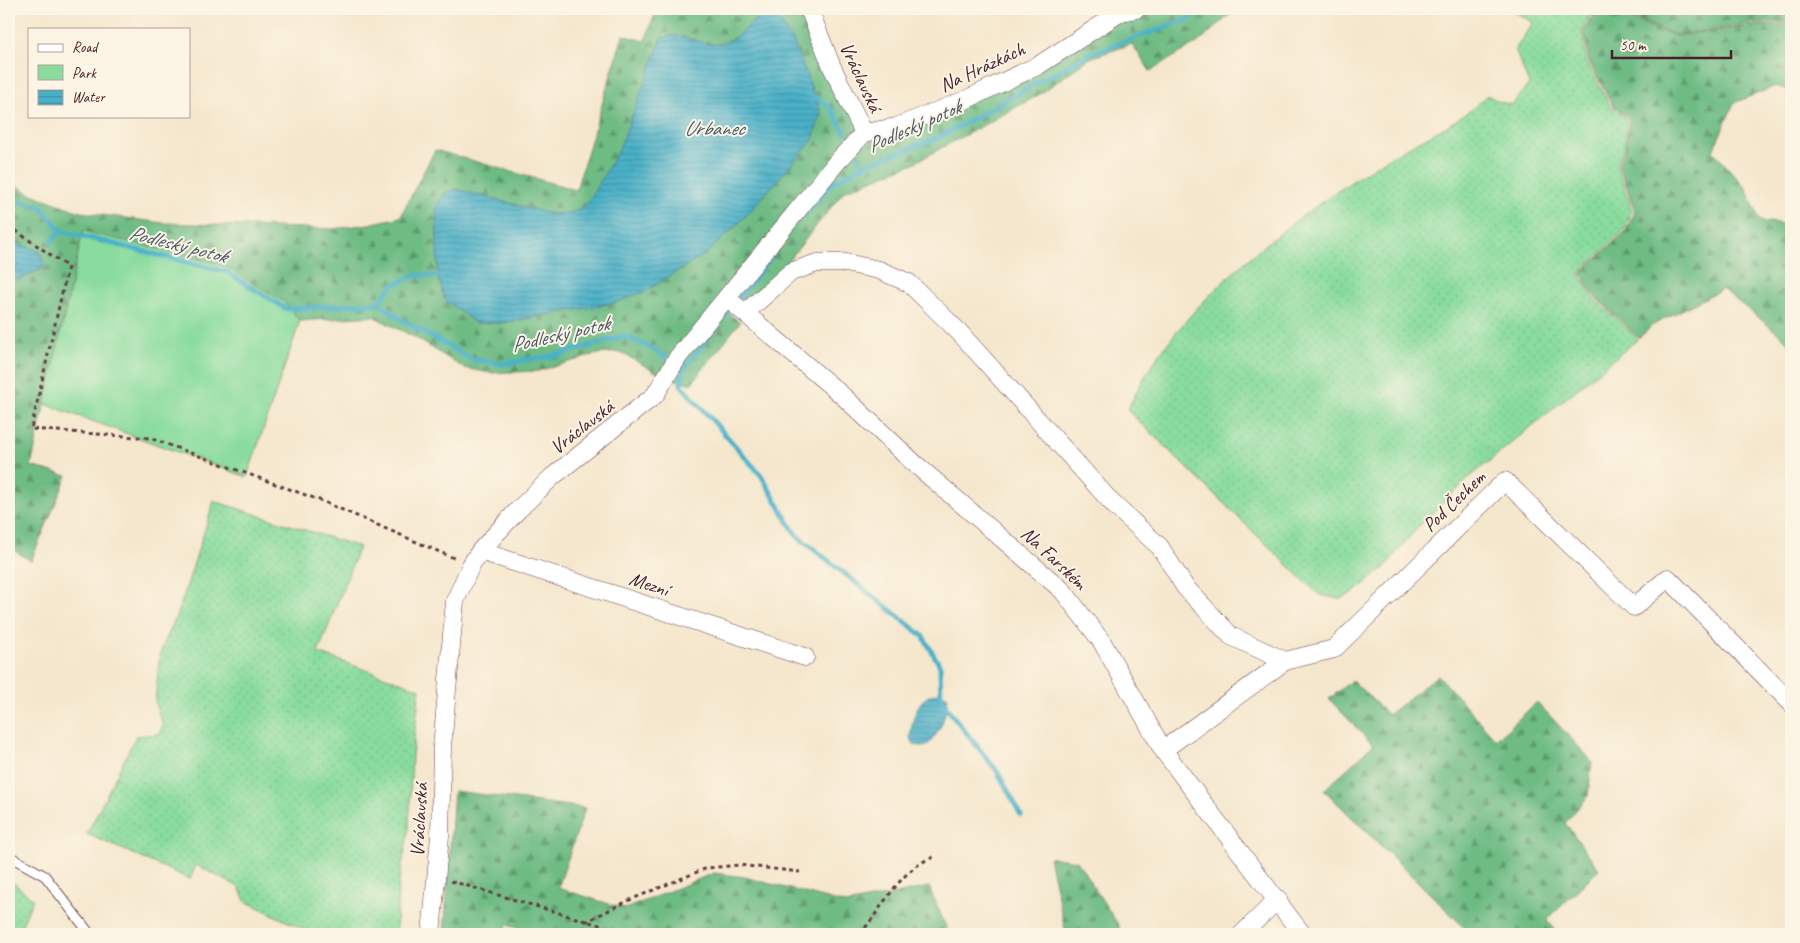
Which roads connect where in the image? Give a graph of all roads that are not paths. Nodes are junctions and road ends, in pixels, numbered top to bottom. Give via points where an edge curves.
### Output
1 (809, 9) edge
2 (1137, 9) edge
3 (864, 133) junction
4 (735, 305) junction
5 (476, 558) junction
6 (805, 657) dead end
7 (1285, 661) junction
8 (1791, 703) edge
9 (1163, 750) junction
10 (9, 856) edge
11 (1278, 899) junction
12 (90, 934) edge
13 (431, 934) edge
14 (1242, 934) edge
15 (1302, 934) edge

1 - 3 street, Vráclavská via 843,92
2 - 3 street, Na Hrázkách via 1121,12 1039,65 963,101 896,127
3 - 4 street, Vráclavská via 836,163
4 - 5 street, Vráclavská via 674,362 655,394 552,477
4 - 7 street via 791,272 817,263 846,263 879,270 908,283 960,333 1113,504 1160,548 1185,587 1231,636
4 - 9 street, Na Farském via 1063,591 1102,642
5 - 6 street, Mezní
5 - 13 street, Vráclavská via 455,601 442,747 438,876
7 - 8 street, Pod Čechem via 1334,649 1505,481 1634,607 1668,578
7 - 9 street, Pod Čechem
9 - 11 street, Na Farském
10 - 12 lane via 44,876
11 - 14 street
11 - 15 street, Na Farském

